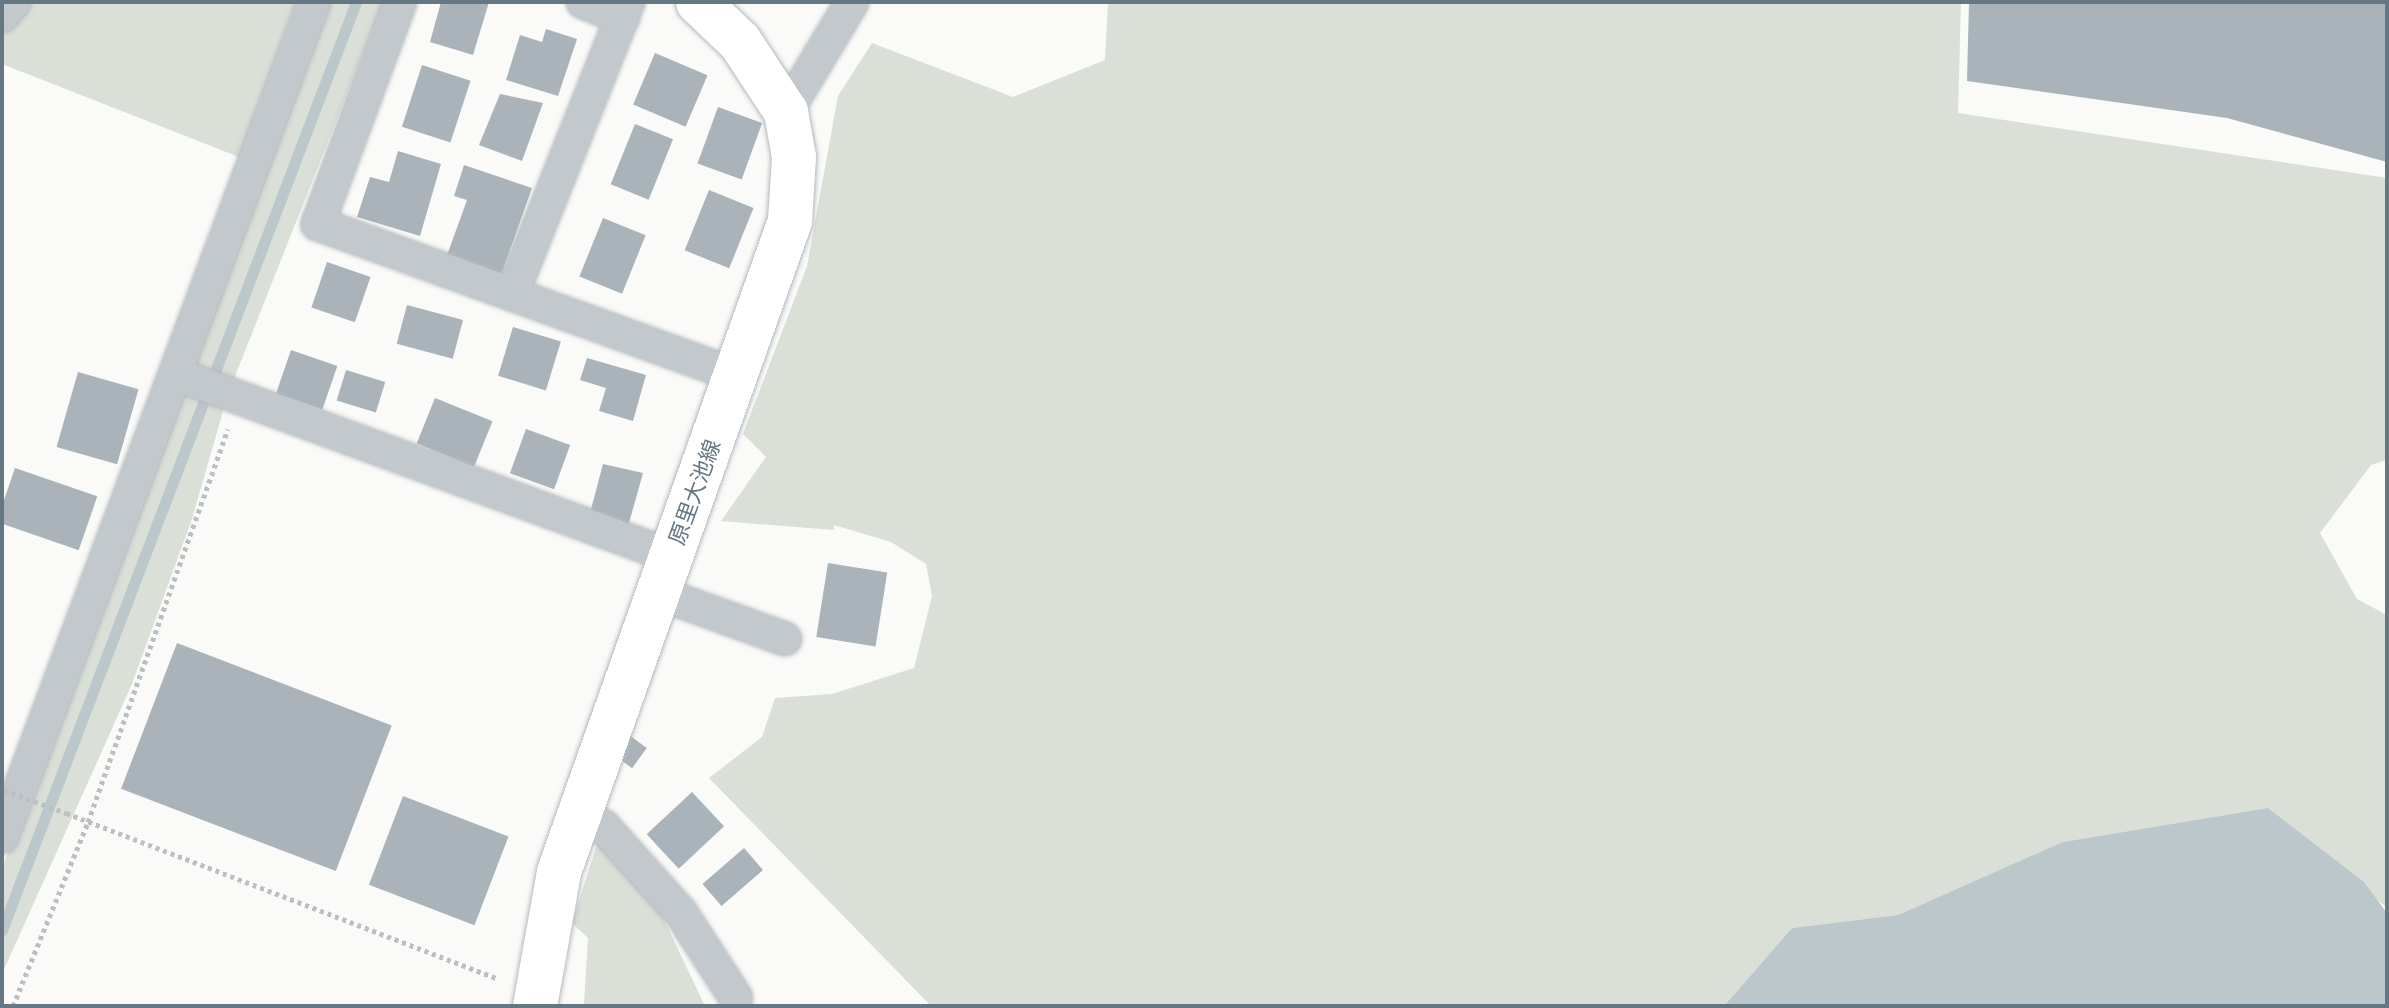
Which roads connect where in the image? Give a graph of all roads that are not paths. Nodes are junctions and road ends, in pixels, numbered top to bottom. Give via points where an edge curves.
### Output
1 (14, 2) edge
2 (314, 2) edge
3 (400, 2) edge
4 (583, 2) edge
5 (698, 2) edge
6 (852, 2) edge
7 (626, 10) edge
8 (2, 16) edge
9 (786, 112) junction
10 (512, 294) junction
11 (178, 375) junction
12 (736, 375) junction
13 (665, 574) junction
14 (785, 639) dead end
15 (579, 817) junction
16 (2, 837) edge
17 (736, 998) dead end
18 (536, 1000) edge

1 - 8 street
2 - 11 street
3 - 10 street via 318,224
4 - 7 street
5 - 9 main road, 原里大池線 via 740,42
6 - 9 street
7 - 10 street
9 - 12 main road, 原里大池線 via 794,157 790,221
10 - 12 street
11 - 13 street
11 - 16 street via 11,792
12 - 13 main road, 原里大池線
13 - 14 street
13 - 15 main road, 原里大池線
15 - 17 street via 603,826 681,913
15 - 18 main road, 原里大池線 via 559,872

